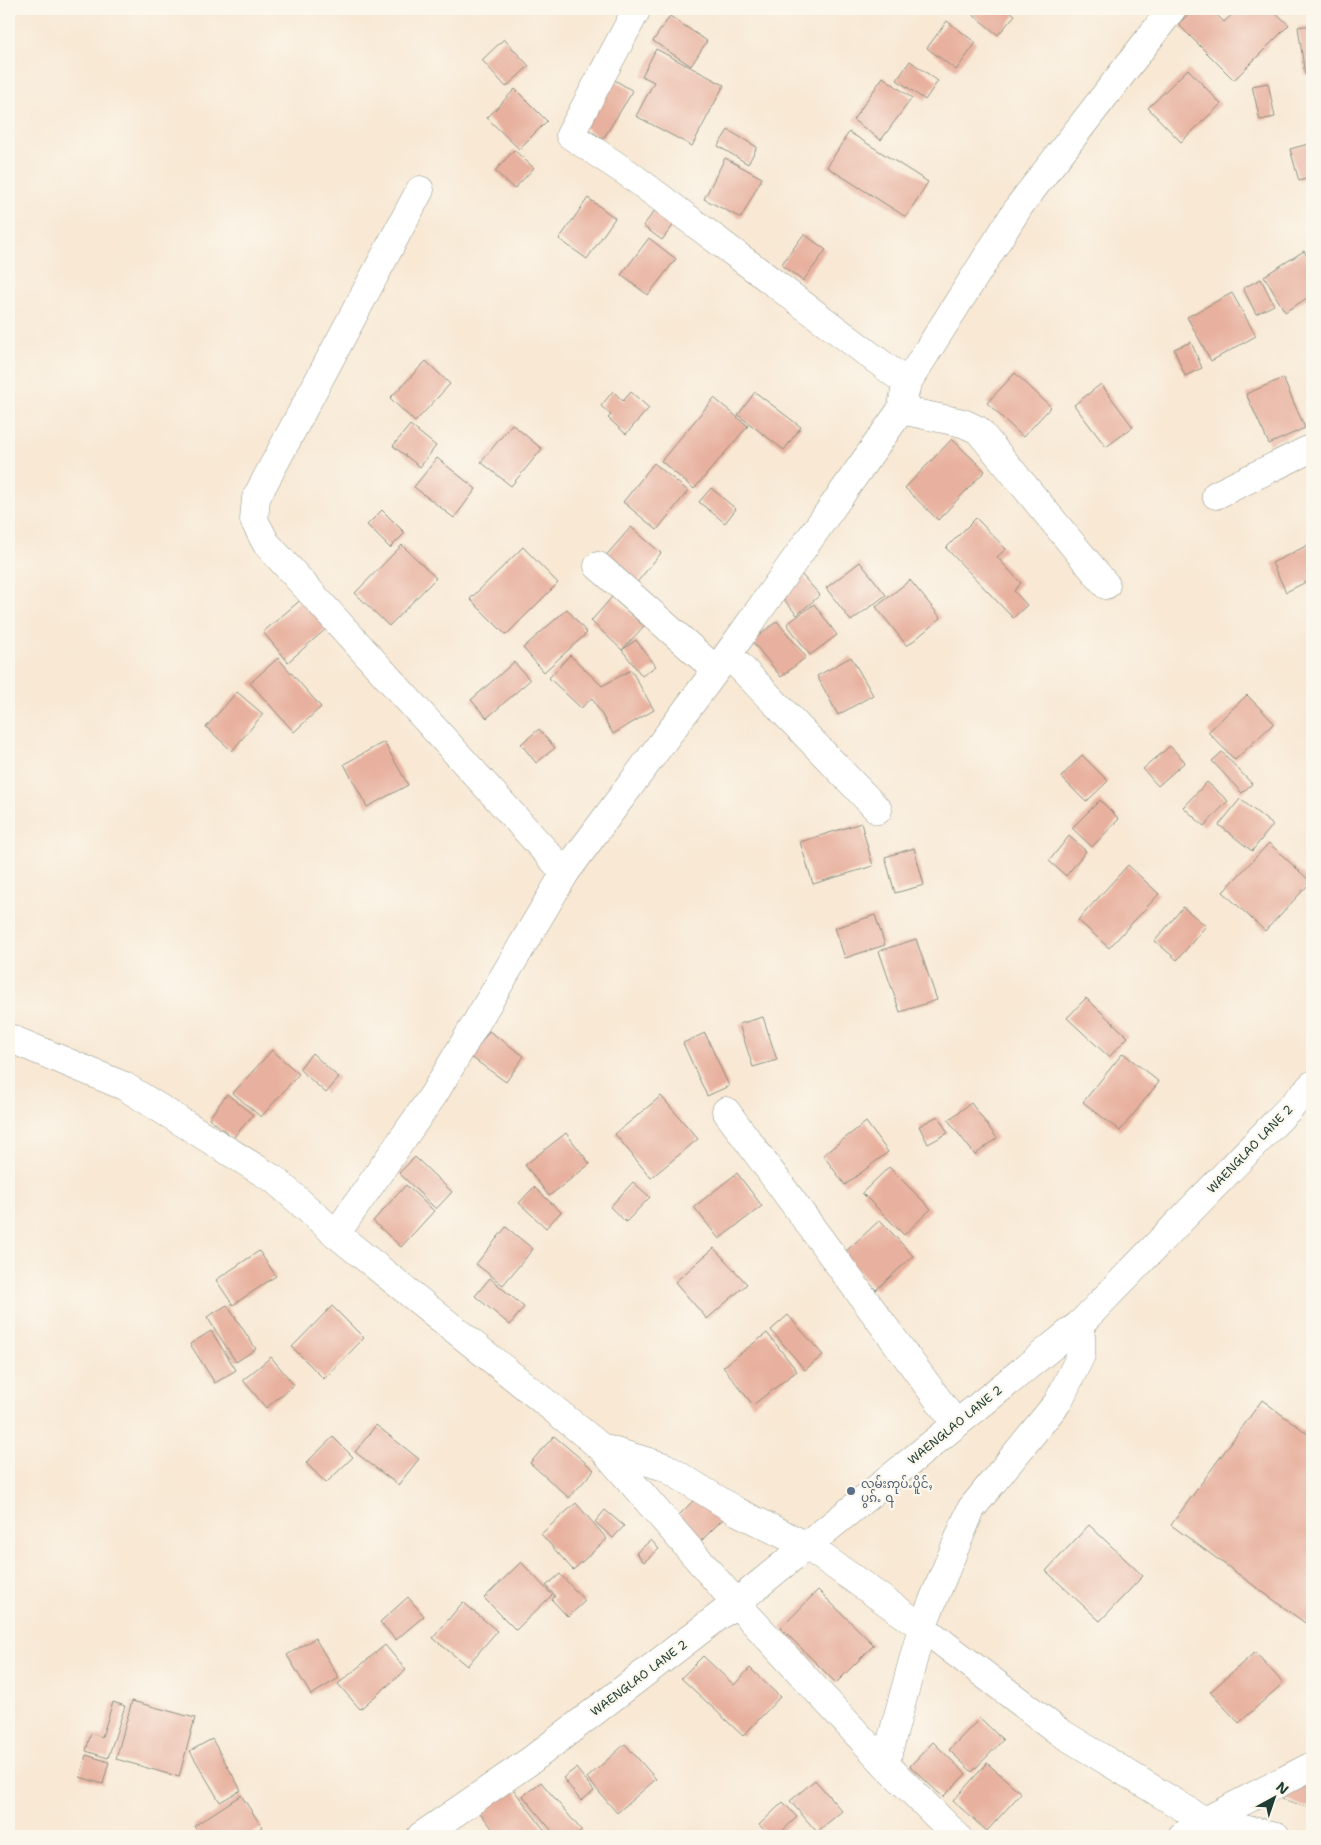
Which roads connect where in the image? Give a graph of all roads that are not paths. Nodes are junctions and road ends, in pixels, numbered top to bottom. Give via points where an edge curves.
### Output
1 (637, 9) edge
2 (1172, 9) edge
3 (420, 190) dead end
4 (907, 383) junction
5 (901, 410) junction
6 (1312, 448) edge
7 (1216, 495) dead end
8 (598, 566) dead end
9 (1106, 585) dead end
10 (722, 662) junction
11 (878, 810) dead end
12 (565, 873) junction
13 (9, 1038) edge
14 (1312, 1085) edge
15 (726, 1111) dead end
16 (336, 1234) junction
17 (1081, 1323) junction
18 (956, 1424) junction
19 (602, 1448) junction
20 (807, 1546) junction
21 (736, 1603) junction
22 (922, 1627) junction
23 (885, 1764) junction
24 (1312, 1766) edge
25 (1205, 1821) junction
26 (421, 1836) edge
27 (957, 1836) edge
28 (1182, 1836) edge
29 (1276, 1836) edge

1 - 4 street via 570,135 629,174
2 - 4 street via 1020,205
3 - 12 street via 256,498 254,520 266,543
4 - 5 street
5 - 9 street via 964,423 978,430
5 - 10 street
6 - 7 street
8 - 10 street
10 - 11 street
10 - 12 street
12 - 16 street via 434,1094
13 - 16 street via 124,1086 276,1180
14 - 17 street, WAENGLAO LANE 2
15 - 18 street
16 - 19 street
17 - 18 street, WAENGLAO LANE 2
17 - 22 street via 1081,1355 1058,1402 971,1509
18 - 20 street, WAENGLAO LANE 2
19 - 20 street via 665,1467 738,1512
19 - 21 street
20 - 21 street, WAENGLAO LANE 2
20 - 22 street
21 - 23 street
21 - 26 street, WAENGLAO LANE 2 via 530,1761
22 - 23 street
22 - 25 street via 1058,1731
23 - 27 street
24 - 25 street
25 - 28 street
25 - 29 street

